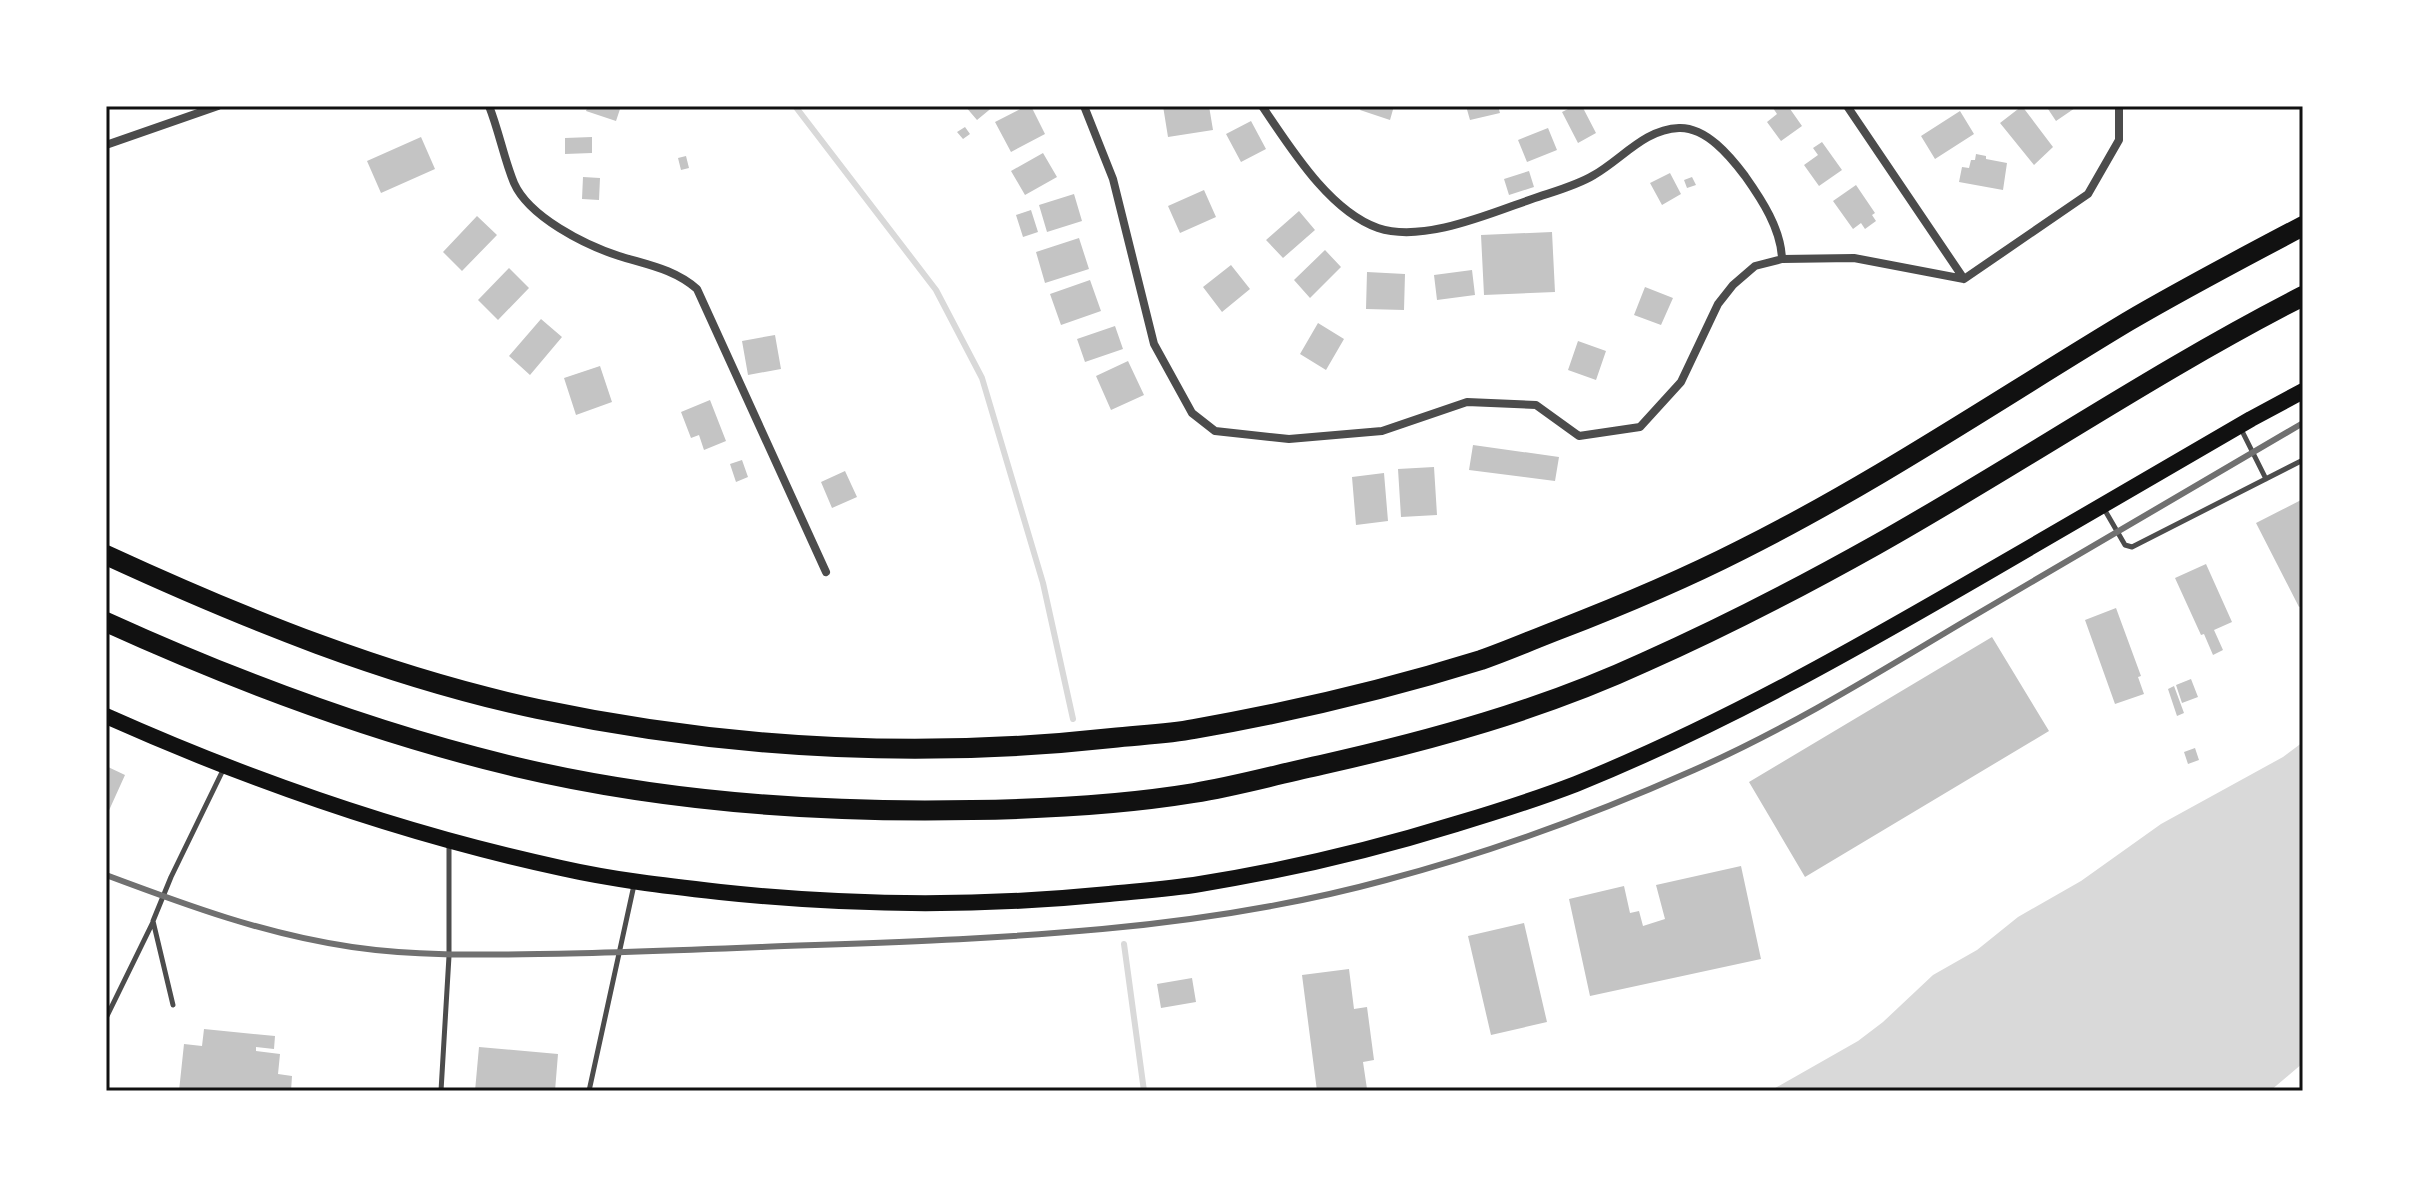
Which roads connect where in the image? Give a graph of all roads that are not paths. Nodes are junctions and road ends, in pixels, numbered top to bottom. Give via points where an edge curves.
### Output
1 (218, 106) edge
2 (489, 106) edge
3 (1084, 106) edge
4 (1262, 106) edge
5 (1847, 106) edge
6 (2119, 106) edge
7 (106, 145) edge
8 (2303, 226) edge
9 (1782, 259) junction
10 (1964, 279) junction
11 (2303, 296) edge
12 (2303, 391) edge
13 (2240, 426) junction
14 (2303, 460) edge
15 (2266, 479) junction
16 (2102, 505) junction
17 (106, 555) edge
18 (826, 572) dead end
19 (106, 622) edge
20 (106, 716) edge
21 (225, 767) junction
22 (449, 840) junction
23 (635, 881) junction
24 (153, 921) junction
25 (173, 1005) dead end
26 (106, 1018) edge
27 (441, 1091) edge
28 (589, 1091) edge

1 - 7 street
2 - 18 street via 514,185 533,209 597,249 681,275 697,289
3 - 9 street via 1113,179 1154,344 1192,413 1215,431 1289,439 1382,431 1467,402 1536,405 1579,436 1640,427 1681,382 1718,304 1733,285 1755,266
4 - 9 street via 1289,148 1343,206 1377,228 1401,232 1462,223 1549,193 1594,175 1663,130 1692,130 1723,150 1743,174 1775,227
5 - 10 street
6 - 10 street via 2119,140 2088,194
8 - 17 highway via 2130,321 1850,492 1619,606 1486,658 1367,693 1192,730 1050,745 922,750 768,744 640,728 536,709 362,661 194,596
9 - 10 street via 1854,258
11 - 19 highway via 2161,374 1880,543 1767,605 1640,665 1504,718 1194,793 1051,809 916,811 752,805 624,788 517,767 343,717 249,684
12 - 13 main road
13 - 15 lane
13 - 16 main road
14 - 15 lane
15 - 16 lane via 2132,547 2125,545
16 - 23 main road via 1851,651 1697,730 1572,785 1390,844 1195,885 999,902 834,902
20 - 21 main road
21 - 22 main road
21 - 24 lane
22 - 23 main road
22 - 27 lane
23 - 28 lane
24 - 25 lane
24 - 26 lane

